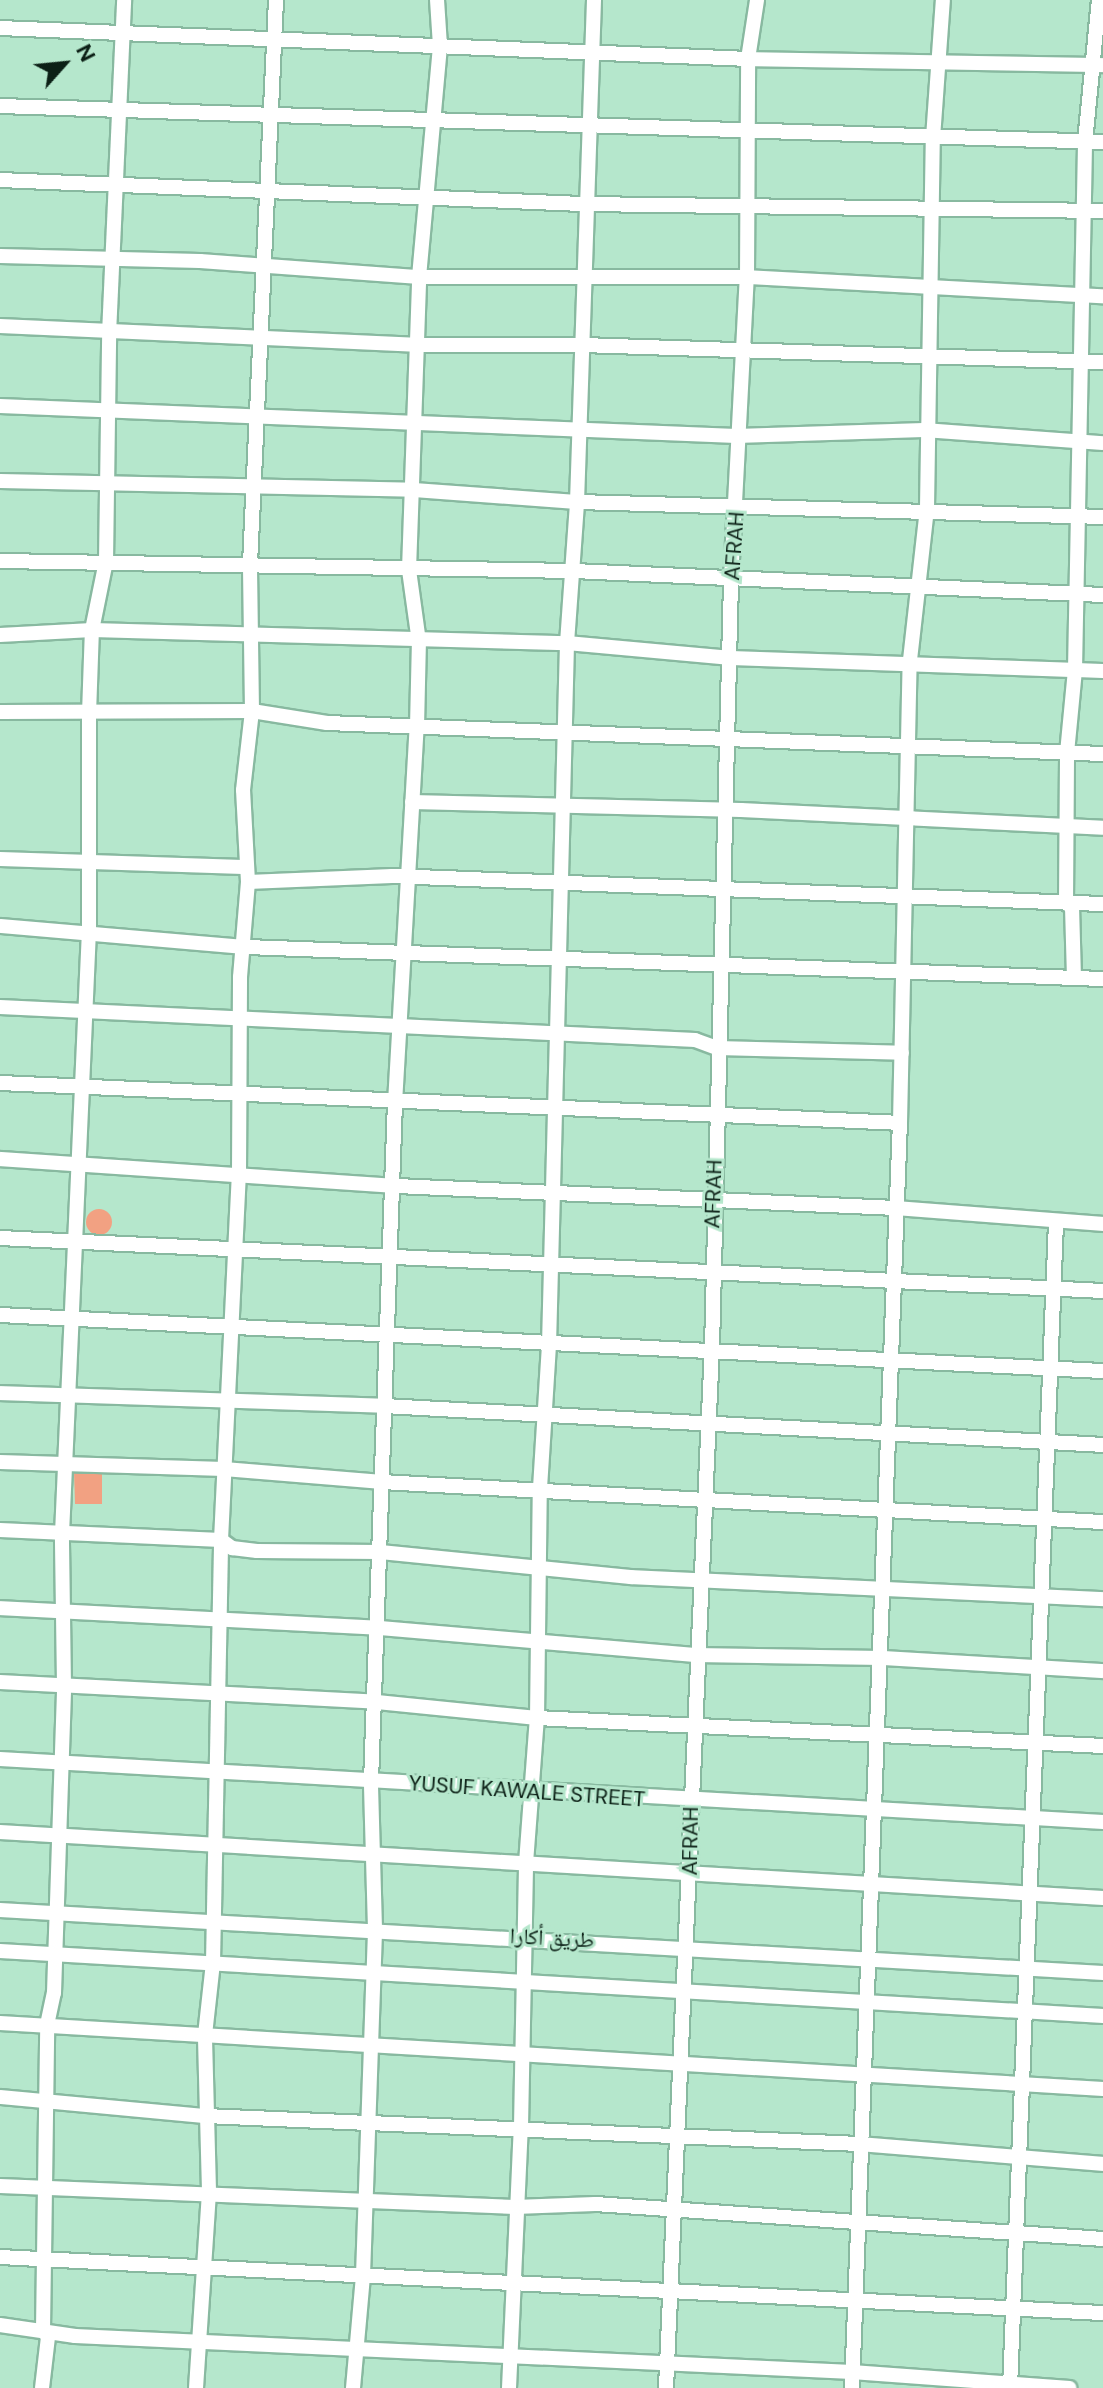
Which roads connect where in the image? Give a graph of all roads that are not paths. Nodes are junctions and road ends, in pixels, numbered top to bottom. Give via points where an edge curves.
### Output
1 (124, 0) edge
2 (276, 0) edge
3 (437, 0) edge
4 (594, 0) edge
5 (757, 0) edge
6 (943, 0) edge
7 (1099, 0) edge
8 (0, 28) edge
9 (121, 37) junction
10 (271, 41) junction
11 (440, 46) junction
12 (590, 50) junction
13 (748, 59) junction
14 (937, 61) junction
15 (1098, 65) edge
16 (0, 106) edge
17 (119, 111) junction
18 (270, 116) junction
19 (433, 118) junction
20 (588, 127) junction
21 (745, 130) junction
22 (933, 138) junction
23 (1085, 142) junction
24 (1103, 142) edge
25 (0, 180) edge
26 (117, 181) junction
27 (267, 189) junction
28 (427, 199) junction
29 (583, 204) junction
30 (746, 207) junction
31 (1083, 210) junction
32 (1103, 211) edge
33 (932, 212) junction
34 (0, 256) edge
35 (116, 258) junction
36 (265, 268) junction
37 (419, 277) junction
38 (747, 277) junction
39 (583, 280) junction
40 (934, 287) junction
41 (1083, 296) junction
42 (1103, 296) edge
43 (0, 326) edge
44 (109, 334) junction
45 (262, 339) junction
46 (421, 345) junction
47 (582, 345) junction
48 (745, 353) junction
49 (927, 356) junction
50 (1083, 362) junction
51 (1103, 362) edge
52 (0, 406) edge
53 (109, 409) junction
54 (257, 415) junction
55 (417, 421) junction
56 (580, 430) junction
57 (924, 430) junction
58 (736, 436) junction
59 (1082, 442) junction
60 (1103, 443) edge
61 (0, 481) edge
62 (105, 483) junction
63 (253, 490) junction
64 (414, 490) junction
65 (577, 502) junction
66 (737, 504) junction
67 (927, 508) junction
68 (1076, 515) junction
69 (1103, 517) edge
70 (0, 561) edge
71 (106, 561) junction
72 (250, 564) junction
73 (409, 570) junction
74 (574, 571) junction
75 (731, 579) junction
76 (916, 588) junction
77 (1076, 593) junction
78 (1103, 595) edge
79 (92, 630) junction
80 (0, 635) edge
81 (250, 636) junction
82 (419, 642) junction
83 (567, 643) junction
84 (731, 658) junction
85 (910, 660) junction
86 (1075, 670) junction
87 (1103, 671) edge
88 (252, 711) junction
89 (0, 712) edge
90 (89, 714) junction
91 (417, 727) junction
92 (565, 733) junction
93 (729, 738) junction
94 (908, 746) junction
95 (1067, 753) junction
96 (1103, 754) edge
97 (412, 802) junction
98 (565, 809) junction
99 (727, 810) junction
100 (907, 820) junction
101 (1068, 826) junction
102 (1103, 828) edge
103 (0, 859) edge
104 (87, 861) junction
105 (246, 875) junction
106 (408, 878) junction
107 (563, 884) junction
108 (724, 890) junction
109 (905, 896) junction
110 (1066, 902) junction
111 (1103, 904) edge
112 (0, 926) edge
113 (89, 931) junction
114 (246, 947) junction
115 (404, 949) junction
116 (561, 959) junction
117 (720, 967) junction
118 (903, 971) junction
119 (1074, 978) junction
120 (1103, 979) edge
121 (0, 1007) edge
122 (83, 1010) junction
123 (241, 1018) junction
124 (400, 1027) junction
125 (558, 1034) junction
126 (717, 1048) junction
127 (902, 1053) junction
128 (0, 1083) edge
129 (81, 1088) junction
130 (239, 1095) junction
131 (395, 1103) junction
132 (556, 1110) junction
133 (716, 1115) junction
134 (900, 1123) junction
135 (0, 1159) edge
136 (78, 1163) junction
137 (239, 1173) junction
138 (396, 1186) junction
139 (553, 1193) junction
140 (712, 1199) junction
141 (896, 1208) junction
142 (1056, 1222) junction
143 (1103, 1224) edge
144 (0, 1238) edge
145 (74, 1244) junction
146 (236, 1248) junction
147 (394, 1257) junction
148 (551, 1266) junction
149 (711, 1274) junction
150 (894, 1279) junction
151 (1051, 1289) junction
152 (1103, 1291) edge
153 (0, 1315) edge
154 (72, 1320) junction
155 (230, 1327) junction
156 (388, 1333) junction
157 (549, 1345) junction
158 (712, 1348) junction
159 (890, 1361) junction
160 (1051, 1368) junction
161 (1103, 1371) edge
162 (0, 1393) edge
163 (66, 1396) junction
164 (229, 1399) junction
165 (384, 1406) junction
166 (544, 1415) junction
167 (706, 1423) junction
168 (889, 1434) junction
169 (1047, 1444) junction
170 (1103, 1445) edge
171 (0, 1462) edge
172 (66, 1467) junction
173 (224, 1469) junction
174 (382, 1482) junction
175 (540, 1488) junction
176 (703, 1499) junction
177 (885, 1509) junction
178 (1042, 1521) junction
179 (1103, 1522) edge
180 (0, 1530) edge
181 (62, 1534) junction
182 (221, 1540) junction
183 (380, 1552) junction
184 (538, 1570) junction
185 (698, 1579) junction
186 (884, 1587) junction
187 (1040, 1598) junction
188 (1103, 1599) edge
189 (0, 1608) edge
190 (63, 1611) junction
191 (220, 1619) junction
192 (380, 1628) junction
193 (536, 1641) junction
194 (695, 1655) junction
195 (882, 1658) junction
196 (1037, 1667) junction
197 (1103, 1671) edge
198 (0, 1682) edge
199 (64, 1686) junction
200 (222, 1693) junction
201 (377, 1702) junction
202 (537, 1718) junction
203 (691, 1726) junction
204 (878, 1734) junction
205 (1038, 1743) junction
206 (1103, 1746) edge
207 (0, 1759) edge
208 (62, 1764) junction
209 (217, 1768) junction
210 (371, 1782) junction
211 (531, 1787) junction
212 (691, 1802) junction
213 (873, 1811) junction
214 (1034, 1819) junction
215 (1103, 1822) edge
216 (0, 1832) edge
217 (58, 1835) junction
218 (215, 1847) junction
219 (376, 1854) junction
220 (526, 1863) junction
221 (690, 1876) junction
222 (872, 1885) junction
223 (1031, 1895) junction
224 (1103, 1898) edge
225 (0, 1910) edge
226 (57, 1911) junction
227 (212, 1922) junction
228 (375, 1929) junction
229 (526, 1937) junction
230 (688, 1947) junction
231 (0, 1951) edge
232 (55, 1951) junction
233 (872, 1958) junction
234 (213, 1963) junction
235 (1029, 1968) junction
236 (372, 1971) junction
237 (1103, 1973) edge
238 (525, 1981) junction
239 (685, 1990) junction
240 (867, 2001) junction
241 (1024, 2011) junction
242 (1103, 2016) edge
243 (0, 2023) edge
244 (47, 2025) junction
245 (205, 2035) junction
246 (368, 2044) junction
247 (522, 2052) junction
248 (683, 2065) junction
249 (865, 2073) junction
250 (1024, 2084) junction
251 (1103, 2089) edge
252 (0, 2097) edge
253 (49, 2102) junction
254 (205, 2116) junction
255 (366, 2122) junction
256 (521, 2127) junction
257 (677, 2136) junction
258 (860, 2144) junction
259 (1021, 2157) junction
260 (1103, 2164) edge
261 (0, 2186) edge
262 (48, 2190) junction
263 (209, 2191) junction
264 (365, 2200) junction
265 (515, 2207) junction
266 (676, 2208) junction
267 (858, 2221) junction
268 (1016, 2234) junction
269 (1103, 2239) edge
270 (0, 2257) edge
271 (48, 2258) junction
272 (202, 2269) junction
273 (363, 2275) junction
274 (513, 2280) junction
275 (669, 2290) junction
276 (854, 2298) junction
277 (1013, 2308) junction
278 (1103, 2313) edge
279 (0, 2325) edge
280 (43, 2330) junction
281 (198, 2342) junction
282 (356, 2350) junction
283 (510, 2357) junction
284 (667, 2366) junction
285 (852, 2372) junction
286 (1010, 2386) edge
287 (42, 2388) edge
288 (196, 2388) edge
289 (353, 2388) edge
290 (509, 2388) edge
291 (666, 2388) edge
292 (852, 2388) edge
293 (1069, 2388) edge

1 - 9 street
2 - 10 street
3 - 11 street
4 - 12 street
5 - 13 street, AFRAH
6 - 14 street
7 - 15 street
8 - 9 street
9 - 10 street
9 - 17 street
10 - 11 street
10 - 18 street
11 - 12 street
11 - 19 street
12 - 13 street
12 - 20 street
13 - 14 street
13 - 21 street, AFRAH
14 - 15 street
14 - 22 street
15 - 23 street
16 - 17 street
17 - 18 street
17 - 26 street
18 - 19 street
18 - 27 street
19 - 20 street
19 - 28 street
20 - 21 street
20 - 29 street
21 - 22 street
21 - 30 street, AFRAH
22 - 23 street
22 - 33 street
23 - 24 street
23 - 31 street
25 - 26 street
26 - 27 street
26 - 35 street
27 - 28 street
27 - 36 street
28 - 29 street
28 - 37 street
29 - 30 street
29 - 39 street
30 - 33 street
30 - 38 street, AFRAH
31 - 32 street
31 - 33 street
31 - 41 street
33 - 40 street
34 - 35 street
35 - 36 street
35 - 44 street
36 - 37 street
36 - 45 street
37 - 39 street
37 - 46 street
38 - 39 street
38 - 40 street
38 - 48 street, AFRAH
39 - 47 street
40 - 41 street
40 - 49 street
41 - 42 street
41 - 50 street
43 - 44 street
44 - 45 street
44 - 53 street
45 - 46 street
45 - 54 street
46 - 47 street
46 - 55 street
47 - 48 street
47 - 56 street
48 - 49 street
48 - 58 street, AFRAH
49 - 50 street
49 - 57 street
50 - 51 street
50 - 59 street
52 - 53 street
53 - 54 street
53 - 62 street
54 - 55 street
54 - 63 street
55 - 56 street
55 - 64 street
56 - 58 street
56 - 65 street
57 - 58 street
57 - 59 street
57 - 67 street
58 - 66 street, AFRAH
59 - 60 street
59 - 68 street
61 - 62 street
62 - 63 street
62 - 71 street
63 - 64 street
63 - 72 street
64 - 65 street
64 - 73 street
65 - 66 street
65 - 74 street
66 - 67 street
66 - 75 street, AFRAH
67 - 68 street
67 - 76 street
68 - 69 street
68 - 77 street
70 - 71 street
71 - 72 street
71 - 79 street
72 - 73 street
72 - 81 street
73 - 74 street
73 - 82 street
74 - 75 street
74 - 83 street
75 - 76 street
75 - 84 street, AFRAH
76 - 77 street
76 - 85 street
77 - 78 street
77 - 86 street
79 - 80 street
79 - 81 street
79 - 90 street
81 - 82 street
81 - 88 street
82 - 83 street
82 - 91 street
83 - 84 street
83 - 92 street
84 - 85 street
84 - 93 street, AFRAH
85 - 86 street
85 - 94 street
86 - 87 street
86 - 95 street
88 - 90 street
88 - 91 street via 327,723
88 - 105 street via 243,790
89 - 90 street
90 - 104 street
91 - 92 street
91 - 97 street
92 - 93 street
92 - 98 street
93 - 94 street
93 - 99 street, AFRAH
94 - 95 street
94 - 100 street
95 - 96 street
95 - 101 street
97 - 98 street
97 - 106 street
98 - 99 street
98 - 107 street
99 - 100 street
99 - 108 street, AFRAH
100 - 101 street
100 - 109 street
101 - 102 street
101 - 110 street
103 - 104 street
104 - 105 street
104 - 113 street
105 - 106 street
105 - 114 street
106 - 107 street
106 - 115 street
107 - 108 street
107 - 116 street
108 - 109 street
108 - 117 street, AFRAH
109 - 110 street
109 - 118 street
110 - 111 street
110 - 119 street via 1072,908
112 - 113 street
113 - 114 street
113 - 122 street
114 - 115 street
114 - 123 street
115 - 116 street
115 - 124 street
116 - 117 street
116 - 125 street
117 - 118 street
117 - 126 street, AFRAH
118 - 119 street
118 - 127 street
119 - 120 street
121 - 122 street
122 - 123 street
122 - 129 street
123 - 124 street
123 - 130 street
124 - 125 street
124 - 131 street
125 - 126 street via 695,1040
125 - 132 street
126 - 127 street
126 - 133 street, AFRAH
127 - 134 street
128 - 129 street
129 - 130 street
129 - 136 street
130 - 131 street
130 - 137 street
131 - 132 street
131 - 138 street
132 - 133 street
132 - 139 street
133 - 134 street
133 - 140 street, AFRAH
134 - 141 street
135 - 136 street
136 - 137 street
136 - 145 street
137 - 138 street
137 - 146 street
138 - 139 street
138 - 147 street
139 - 140 street
139 - 148 street
140 - 141 street
140 - 149 street, AFRAH
141 - 142 street
141 - 150 street
142 - 143 street
142 - 151 street
144 - 145 street
145 - 146 street
145 - 154 street
146 - 147 street
146 - 155 street
147 - 148 street
147 - 156 street
148 - 149 street
148 - 157 street
149 - 150 street
149 - 158 street, AFRAH
150 - 151 street
150 - 159 street
151 - 152 street
151 - 160 street
153 - 154 street
154 - 155 street
154 - 163 street
155 - 156 street
155 - 164 street
156 - 157 street
156 - 165 street
157 - 158 street
157 - 166 street
158 - 159 street
158 - 167 street, AFRAH
159 - 160 street
159 - 168 street
160 - 161 street
160 - 169 street
162 - 163 street
163 - 164 street
163 - 172 street
164 - 165 street
164 - 173 street
165 - 166 street
165 - 174 street
166 - 167 street
166 - 175 street
167 - 168 street
167 - 176 street, AFRAH
168 - 169 street
168 - 177 street
169 - 170 street
169 - 178 street
171 - 172 street
172 - 173 street
172 - 181 street
173 - 174 street
173 - 182 street
174 - 175 street
174 - 183 street
175 - 176 street
175 - 184 street
176 - 177 street
176 - 185 street, AFRAH
177 - 178 street
177 - 186 street
178 - 179 street
178 - 187 street
180 - 181 street
181 - 182 street
181 - 190 street
182 - 183 street via 232,1548 257,1551
182 - 191 street
183 - 184 street
183 - 192 street
184 - 185 street
184 - 193 street
185 - 186 street
185 - 194 street, AFRAH
186 - 187 street
186 - 195 street
187 - 188 street
187 - 196 street
189 - 190 street
190 - 191 street
190 - 199 street
191 - 192 street
191 - 200 street
192 - 193 street
192 - 201 street
193 - 194 street
193 - 202 street
194 - 195 street
194 - 203 street, AFRAH
195 - 196 street
195 - 204 street
196 - 197 street
196 - 205 street
198 - 199 street
199 - 200 street
199 - 208 street
200 - 201 street
200 - 209 street
201 - 202 street
201 - 210 street
202 - 203 street
202 - 211 street
203 - 204 street
203 - 212 street, AFRAH
204 - 205 street
204 - 213 street
205 - 206 street
205 - 214 street
207 - 208 street, YUSUF KAWALE STREET
208 - 209 street, YUSUF KAWALE STREET
208 - 217 street
209 - 210 street, YUSUF KAWALE STREET
209 - 218 street
210 - 211 street, YUSUF KAWALE STREET
210 - 219 street
211 - 212 street, YUSUF KAWALE STREET
211 - 220 street
212 - 213 street, YUSUF KAWALE STREET
212 - 221 street, AFRAH
213 - 214 street, YUSUF KAWALE STREET
213 - 222 street
214 - 215 street, YUSUF KAWALE STREET
214 - 223 street
216 - 217 street
217 - 218 street
217 - 226 street
218 - 219 street
218 - 227 street
219 - 220 street
219 - 228 street
220 - 221 street
220 - 229 street
221 - 222 street
221 - 230 street, AFRAH
222 - 223 street
222 - 233 street
223 - 224 street
223 - 235 street
225 - 226 street, طريق أكارا
226 - 227 street, طريق أكارا
226 - 232 street
227 - 228 street, طريق أكارا
227 - 234 street
228 - 229 street, طريق أكارا
228 - 236 street
229 - 230 street, طريق أكارا
229 - 238 street
230 - 233 street, طريق أكارا
230 - 239 street, AFRAH
231 - 232 street
232 - 234 street
232 - 244 street
233 - 235 street, طريق أكارا
233 - 240 street
234 - 236 street
234 - 245 street
235 - 237 street, طريق أكارا
235 - 241 street
236 - 238 street
236 - 246 street
238 - 239 street
238 - 247 street
239 - 240 street
239 - 248 street, AFRAH
240 - 241 street
240 - 249 street
241 - 242 street
241 - 250 street
243 - 244 street
244 - 245 street
244 - 253 street
245 - 246 street
245 - 254 street
246 - 247 street
246 - 255 street
247 - 248 street
247 - 256 street
248 - 249 street
248 - 257 street, AFRAH
249 - 250 street
249 - 258 street
250 - 251 street
250 - 259 street
252 - 253 street
253 - 254 street
253 - 262 street
254 - 255 street
254 - 263 street
255 - 256 street
255 - 264 street
256 - 257 street
256 - 265 street
257 - 258 street
257 - 266 street, AFRAH
258 - 259 street
258 - 267 street
259 - 260 street
259 - 268 street
261 - 262 street
262 - 263 street
262 - 271 street
263 - 264 street
263 - 272 street
264 - 265 street
264 - 273 street
265 - 266 street
265 - 274 street
266 - 267 street
266 - 275 street, AFRAH
267 - 268 street
267 - 276 street
268 - 269 street
268 - 277 street
270 - 271 street
271 - 272 street
271 - 280 street
272 - 273 street
272 - 281 street
273 - 274 street
273 - 282 street
274 - 275 street
274 - 283 street
275 - 276 street
275 - 284 street, AFRAH
276 - 277 street
276 - 285 street
277 - 278 street
277 - 286 street
279 - 280 street
280 - 281 street
280 - 287 street via 48,2337
281 - 282 street
281 - 288 street
282 - 283 street
282 - 289 street
283 - 284 street
283 - 290 street
284 - 285 street
284 - 291 street, AFRAH
285 - 286 street
285 - 292 street
286 - 293 street

